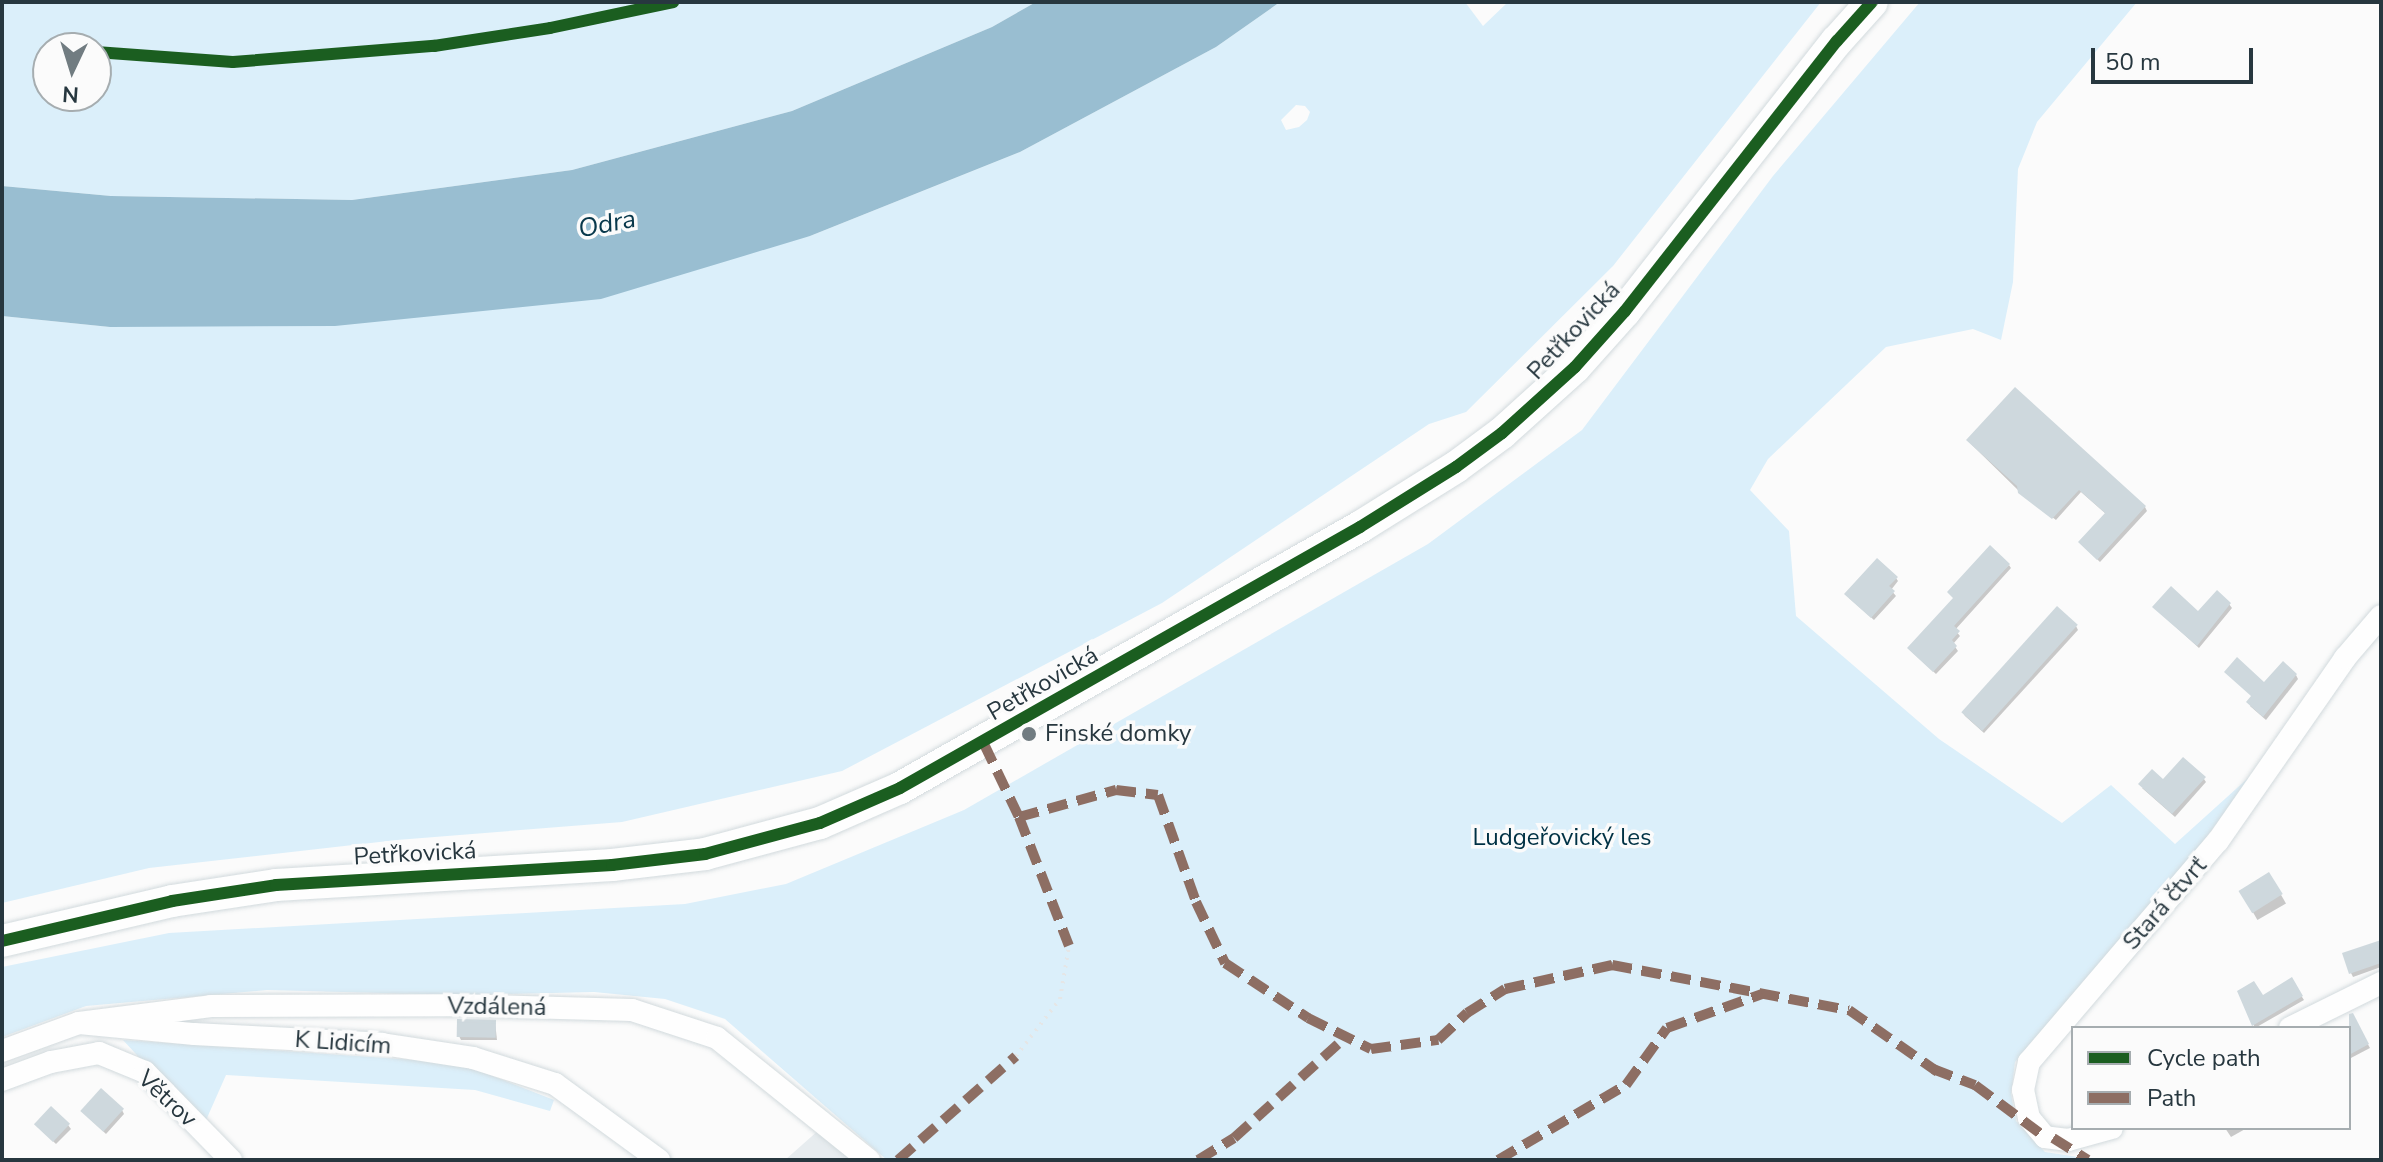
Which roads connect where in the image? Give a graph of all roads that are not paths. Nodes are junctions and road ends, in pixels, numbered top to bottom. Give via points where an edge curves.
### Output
1 (1872, 2) edge
2 (2381, 616) edge
3 (2, 941) edge
4 (2381, 983) edge
5 (79, 1023) junction
6 (2294, 1026) edge
7 (2, 1051) edge
8 (2, 1080) edge
9 (2105, 1130) edge
10 (231, 1160) edge
11 (659, 1160) edge
12 (869, 1160) edge

1 - 3 street, Petřkovická via 1625,311 1575,367 1502,433 1360,527 900,788 820,823 705,854 599,866 276,885 172,901
2 - 9 street, Stará čtvrť via 2345,658 2218,841 2029,1062 2023,1090 2029,1118 2045,1137 2068,1140
4 - 6 street
5 - 7 street, K Lidicím
5 - 11 street, K Lidicím via 382,1044 473,1058 555,1084
5 - 12 street, Vzdálená via 211,1006 632,1010 717,1038
8 - 10 street, Větrov via 51,1062 99,1053 145,1072

